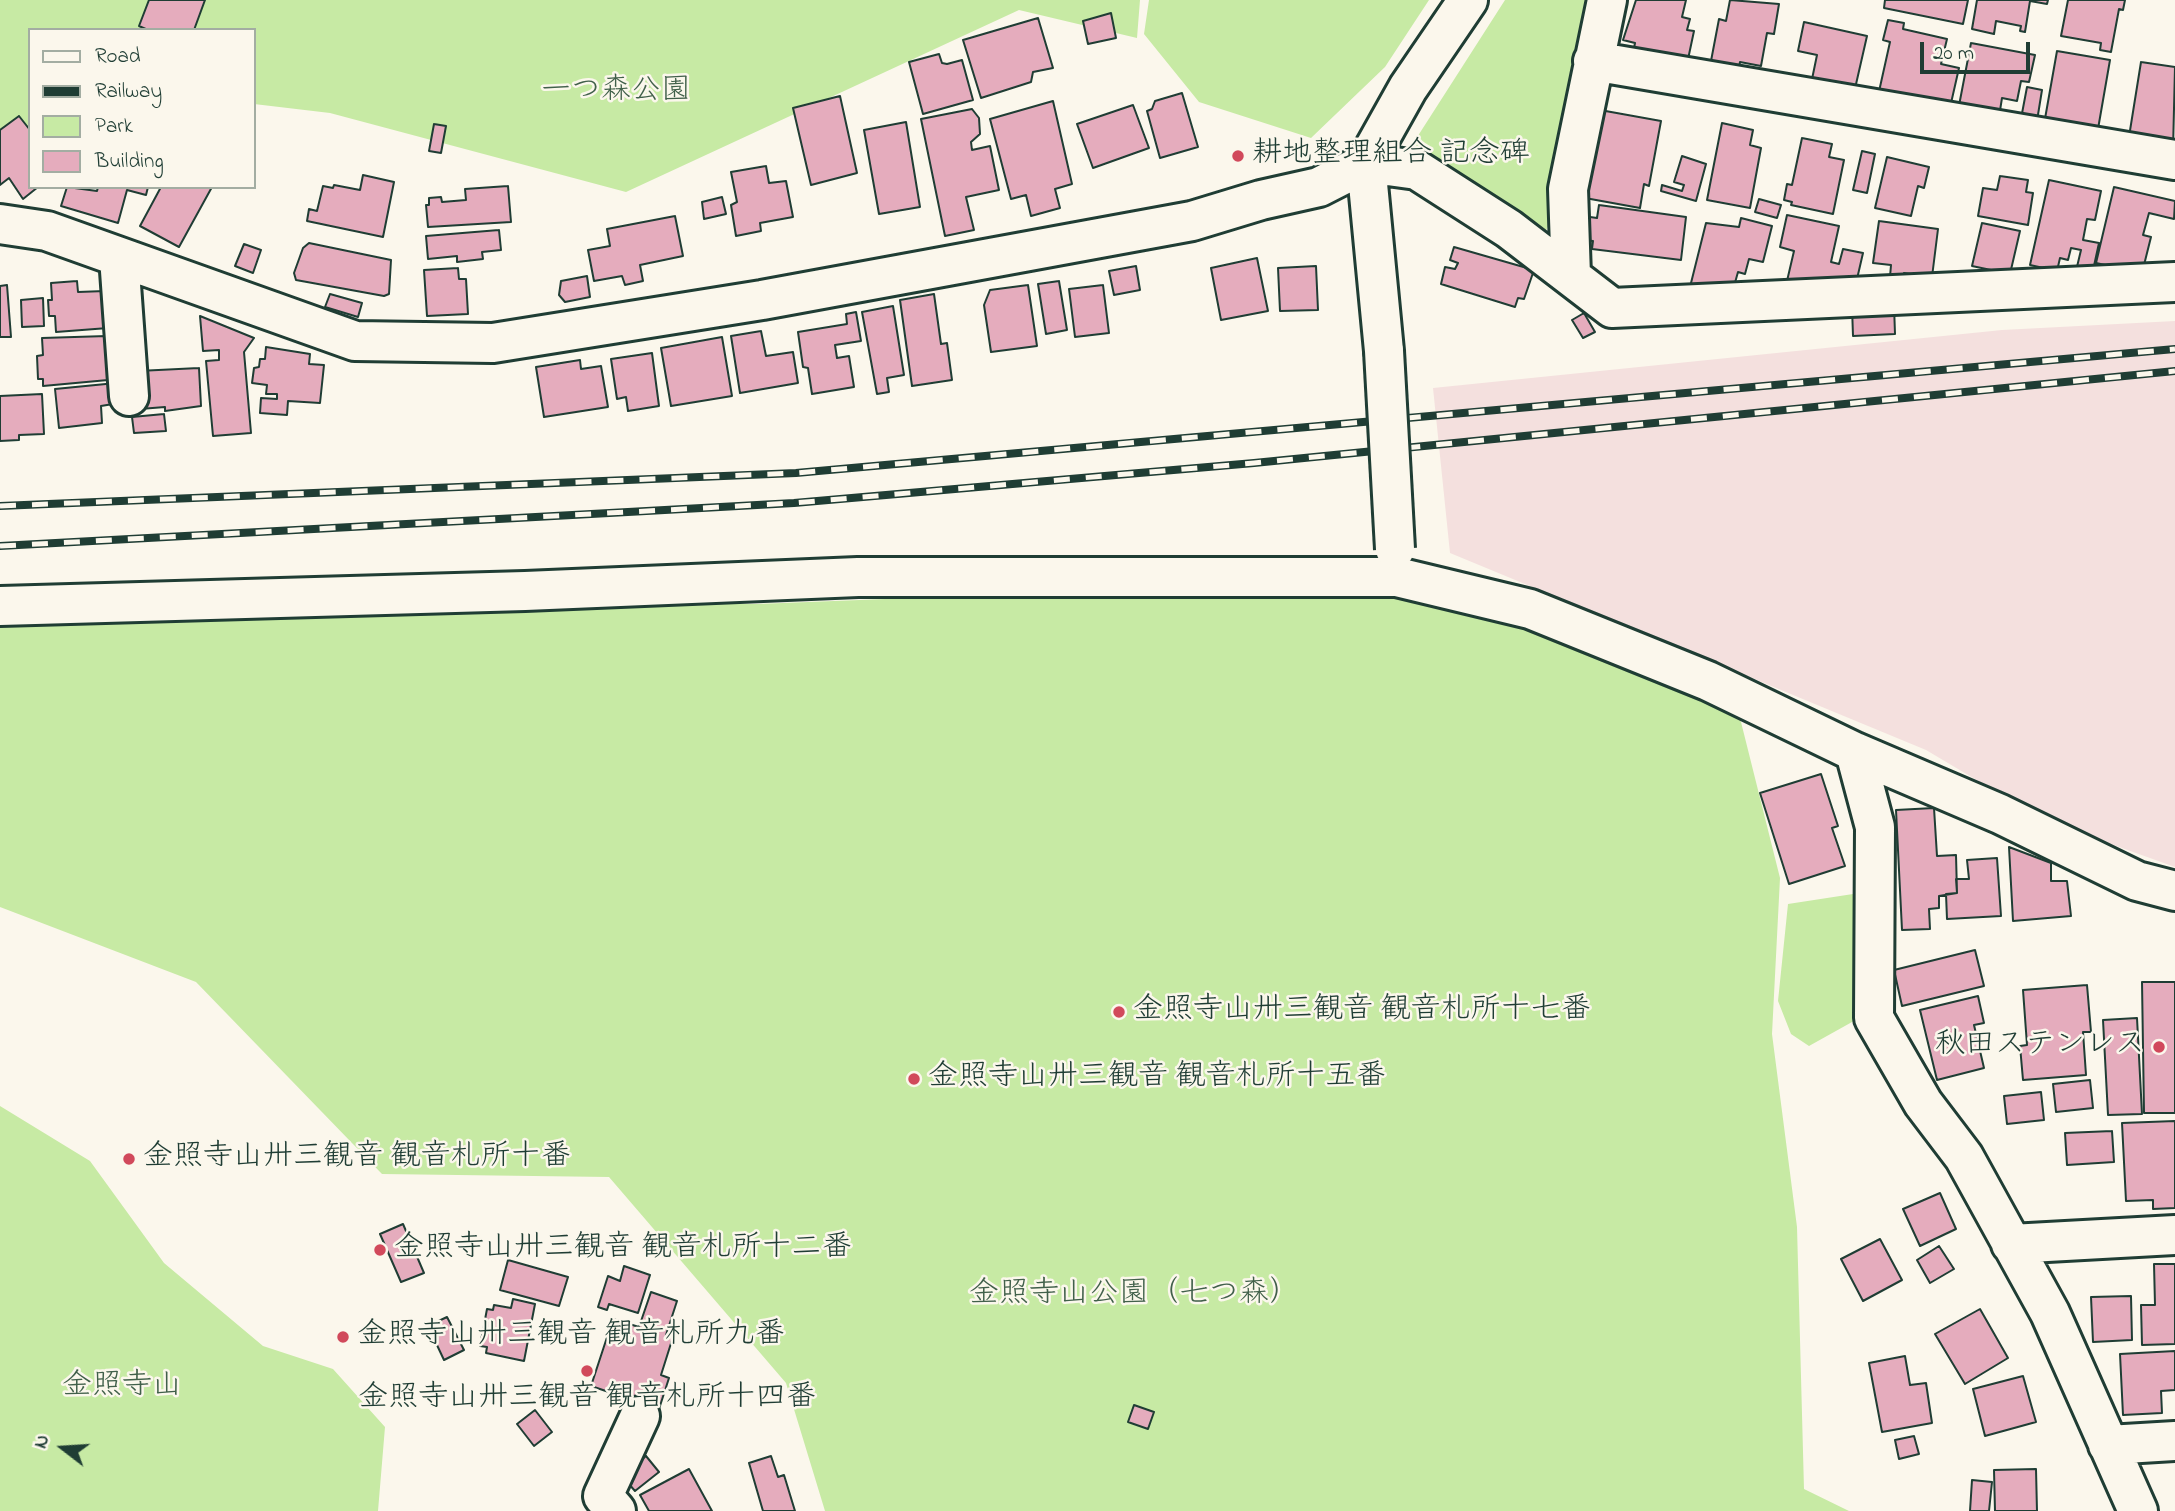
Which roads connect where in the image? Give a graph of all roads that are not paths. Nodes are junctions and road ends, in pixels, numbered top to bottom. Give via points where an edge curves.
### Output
1 (1468, 0) edge
2 (1607, 0) edge
3 (1593, 61) junction
4 (2175, 160) edge
5 (1366, 163) junction
6 (0, 224) edge
7 (119, 257) junction
8 (1571, 276) junction
9 (2175, 282) edge
10 (129, 396) dead end
11 (1396, 563) junction
12 (0, 606) edge
13 (1855, 752) junction
14 (2175, 891) edge
15 (2175, 1235) edge
16 (2011, 1244) junction
17 (640, 1416) dead end
18 (2175, 1441) edge
19 (2108, 1445) junction
20 (616, 1511) edge
21 (2138, 1511) edge

1 - 5 street via 1408,88
2 - 3 street
3 - 4 street
3 - 8 street via 1568,189
5 - 7 street via 1319,187 1192,221 762,300 493,343 355,341
5 - 8 street via 1417,170 1509,229
5 - 11 street, bridge via 1384,351
6 - 7 street via 47,231
7 - 10 street
8 - 9 street via 1612,308
11 - 12 street via 858,576 525,592
11 - 13 street via 1530,609 1709,681
13 - 14 street via 2000,814 2137,881
13 - 16 street via 1875,827 1874,1017 1923,1103 1965,1157
15 - 16 street
16 - 19 street via 2050,1313
17 - 20 street via 603,1496
18 - 19 street
19 - 21 street

